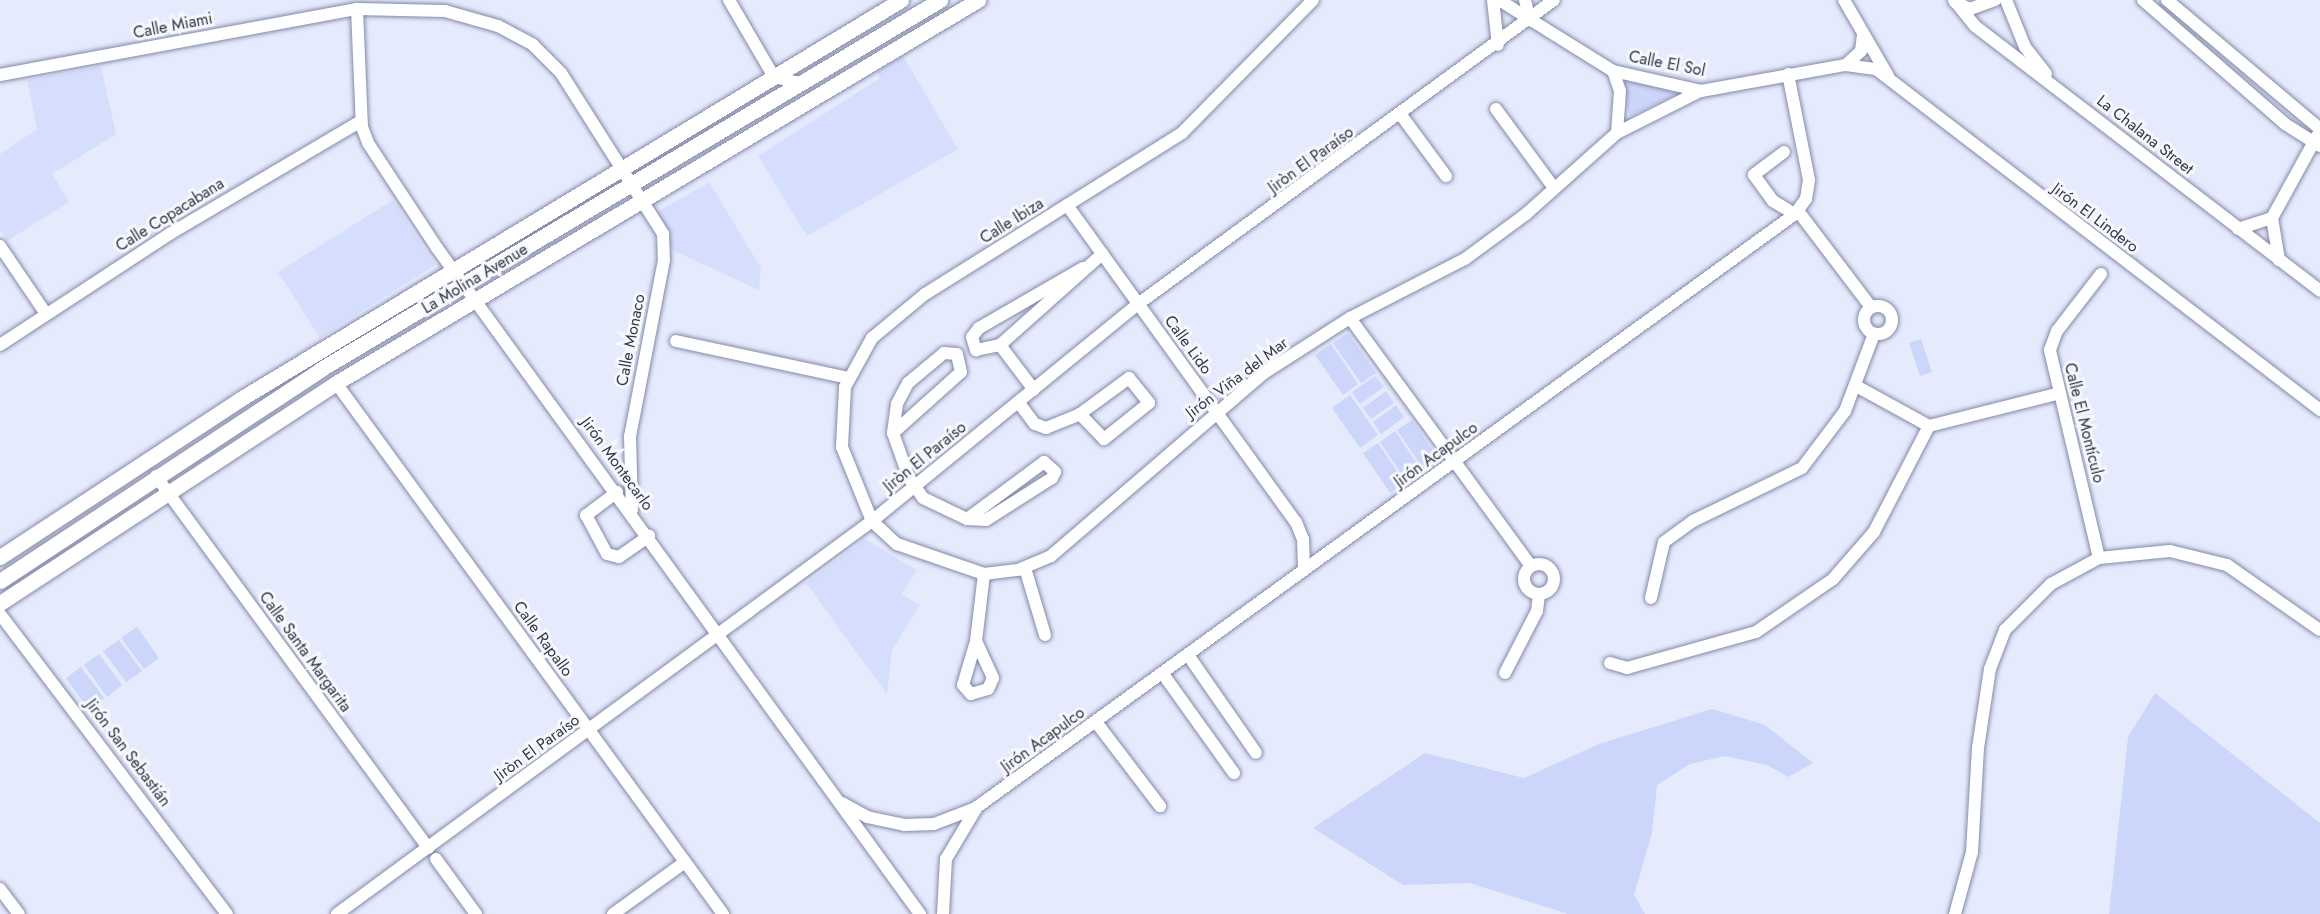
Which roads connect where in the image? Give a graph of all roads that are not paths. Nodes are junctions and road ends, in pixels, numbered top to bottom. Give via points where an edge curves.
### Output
1 (729, 0) edge
2 (901, 0) edge
3 (940, 0) edge
4 (978, 0) edge
5 (1313, 0) edge
6 (1493, 0) edge
7 (1499, 0) edge
8 (1525, 0) edge
9 (1554, 0) edge
10 (1844, 0) edge
11 (1995, 0) edge
12 (2006, 0) edge
13 (2144, 0) edge
14 (2167, 0) edge
15 (1955, 1) edge
16 (357, 9) junction
17 (1530, 20) junction
18 (1863, 35) junction
19 (1498, 45) junction
20 (1846, 64) junction
21 (1613, 71) junction
22 (1788, 74) junction
23 (0, 75) edge
24 (774, 76) junction
25 (1892, 82) junction
26 (801, 83) junction
27 (2056, 87) junction
28 (1701, 90) junction
29 (1496, 109) dead end
30 (1401, 115) junction
31 (361, 121) junction
32 (2320, 130) edge
33 (1617, 133) junction
34 (2317, 145) edge
35 (1784, 152) dead end
36 (621, 166) junction
37 (1446, 176) dead end
38 (633, 184) junction
39 (1554, 188) junction
40 (644, 200) junction
41 (1067, 205) junction
42 (1797, 213) junction
43 (2272, 218) junction
44 (2238, 229) junction
45 (0, 246) edge
46 (1102, 254) junction
47 (2279, 260) junction
48 (453, 268) junction
49 (1083, 268) junction
50 (2100, 274) dead end
51 (465, 283) junction
52 (2320, 291) edge
53 (477, 299) junction
54 (1138, 304) junction
55 (1871, 308) junction
56 (46, 314) junction
57 (1350, 318) junction
58 (1874, 334) junction
59 (676, 340) dead end
60 (0, 345) edge
61 (1000, 345) junction
62 (849, 378) junction
63 (336, 383) junction
64 (1858, 387) junction
65 (1034, 390) junction
66 (2060, 393) junction
67 (1019, 403) junction
68 (2320, 410) edge
69 (1216, 411) junction
70 (1080, 414) junction
71 (1929, 426) junction
72 (894, 433) junction
73 (1455, 462) junction
74 (156, 476) junction
75 (915, 487) junction
76 (167, 492) junction
77 (617, 492) junction
78 (632, 512) junction
79 (967, 519) junction
80 (872, 521) junction
81 (649, 536) junction
82 (0, 557) edge
83 (2099, 558) junction
84 (1531, 566) junction
85 (1026, 568) junction
86 (1304, 570) junction
87 (984, 573) junction
88 (0, 581) edge
89 (1539, 594) junction
90 (1652, 598) dead end
91 (0, 603) edge
92 (0, 614) edge
93 (2320, 630) edge
94 (721, 633) junction
95 (1045, 635) dead end
96 (976, 641) dead end
97 (1188, 655) junction
98 (1610, 663) dead end
99 (1505, 673) dead end
100 (1162, 674) junction
101 (1096, 722) junction
102 (589, 730) junction
103 (1256, 753) dead end
104 (1234, 773) dead end
105 (839, 801) junction
106 (1160, 806) dead end
107 (977, 807) junction
108 (428, 848) junction
109 (436, 859) dead end
110 (685, 862) junction
111 (0, 888) edge
112 (19, 914) edge
113 (227, 914) edge
114 (337, 914) edge
115 (476, 914) edge
116 (613, 914) edge
117 (723, 914) edge
118 (920, 914) edge
119 (943, 914) edge
120 (1955, 914) edge

1 - 24 street
2 - 24 main road, La Molina Avenue
3 - 26 main road, La Molina Avenue
4 - 40 main road, La Molina Avenue
5 - 41 street, Calle Ibiza via 1188,128
6 - 19 street
7 - 17 street
8 - 17 street
9 - 17 street, Jiròn El Paraíso
10 - 18 street
11 - 15 street via 1970,9
12 - 27 street via 2025,47
13 - 34 street
14 - 32 street
15 - 27 street, La Chalana Street via 1975,26
16 - 23 street, Calle Miami
16 - 31 street, Jirón Montecarlo
16 - 36 street, Calle Miami via 446,10 498,26 533,45 561,73
17 - 19 street, Jiròn El Paraíso
17 - 21 street, Calle El Sol
18 - 20 street via 1861,51
18 - 25 street
19 - 30 street, Jiròn El Paraíso
20 - 22 street, Calle El Sol
20 - 25 street, Jirón El Lindero via 1876,69
21 - 28 street, Calle El Sol
21 - 33 street via 1620,91
22 - 28 street, Calle El Sol
22 - 42 street via 1809,175 1808,194
24 - 26 street
24 - 36 main road, La Molina Avenue
25 - 68 street, Jirón El Lindero
26 - 38 main road, La Molina Avenue
27 - 44 street, La Chalana Street
28 - 33 street, Jirón Viña del Mar
29 - 39 street
30 - 37 street
30 - 54 street, Jiròn El Paraíso
31 - 48 street, Jirón Montecarlo via 365,138
31 - 56 street, Calle Copacabana
32 - 34 street
33 - 39 street, Jirón Viña del Mar
34 - 43 street
35 - 42 street via 1754,175 1773,201
36 - 38 street, Calle Miami
36 - 48 main road, La Molina Avenue
38 - 40 street, Calle Monaco
38 - 51 main road, La Molina Avenue
39 - 57 street, Jirón Viña del Mar via 1491,242
40 - 53 main road, La Molina Avenue
40 - 78 street, Calle Monaco via 660,226 664,252 630,436
41 - 46 street, Calle Lido
41 - 62 street, Calle Ibiza via 925,294 872,338
42 - 55 street
42 - 73 street, Jirón Acapulco
43 - 44 street
43 - 47 street
44 - 47 street, La Chalana Street
45 - 56 street
46 - 49 street
46 - 54 street, Calle Lido
47 - 52 street, La Chalana Street
48 - 51 street, Jirón Montecarlo
48 - 82 main road, La Molina Avenue
49 - 61 street
49 - 61 street via 972,337 982,352
50 - 66 street, Calle El Montículo via 2052,340 2050,356
51 - 53 street, Jirón Montecarlo
51 - 74 main road, La Molina Avenue
53 - 63 main road, La Molina Avenue
53 - 77 street, Jirón Montecarlo
54 - 65 street, Jiròn El Paraíso
54 - 69 street, Calle Lido
55 - 58 street via 1863,322
55 - 58 street via 1887,309 1892,318 1889,329
56 - 60 street, Calle Copacabana
57 - 69 street, Jirón Viña del Mar
57 - 73 street
58 - 64 street
59 - 62 street
61 - 65 street
62 - 80 street, Calle Ibiza via 840,422 842,447
63 - 76 main road, La Molina Avenue
63 - 102 street, Calle Rapallo
64 - 71 street
64 - 90 street via 1802,468 1693,521 1664,542 1653,571
65 - 67 street, Jiròn El Paraíso
66 - 71 street
66 - 83 street, Calle El Montículo
67 - 70 street via 1035,424 1046,428
67 - 75 street, Jiròn El Paraíso
69 - 85 street, Jirón Viña del Mar via 1073,540
69 - 86 street, Calle Lido via 1299,528
70 - 70 street via 1129,378 1149,403 1110,438 1098,436
71 - 98 street via 1874,532 1833,579 1756,632 1627,668
72 - 72 street via 961,372 957,354 944,353 908,382 897,404
72 - 75 street
73 - 84 street
73 - 86 street, Jirón Acapulco
74 - 76 street, Calle Santa Margarita
74 - 88 main road, La Molina Avenue
75 - 79 street via 934,505
75 - 80 street, Jiròn El Paraíso
76 - 91 main road, La Molina Avenue
76 - 108 street, Calle Santa Margarita
77 - 78 street, Jirón Montecarlo
77 - 81 street via 586,515 607,554 619,557
78 - 81 street, Jirón Montecarlo
79 - 79 street via 986,520 1055,472 1038,463
80 - 87 street, Jirón Viña del Mar via 897,544
80 - 94 street, Jiròn El Paraíso
81 - 94 street, Jirón Montecarlo
83 - 93 street via 2170,551 2207,558 2227,565
83 - 120 street via 2050,584 2005,630 1987,681 1972,852 1967,887
84 - 89 street via 1524,583
84 - 89 street via 1544,564 1554,574 1552,588
85 - 87 street, Jirón Viña del Mar
85 - 95 street
86 - 97 street, Jirón Acapulco
87 - 96 street
89 - 99 street via 1537,611
92 - 113 street, Jirón San Sebastián
94 - 102 street, Jiròn El Paraíso
94 - 105 street, Jirón Montecarlo
97 - 100 street, Jirón Acapulco
97 - 103 street
100 - 101 street, Jirón Acapulco
100 - 104 street
101 - 106 street
101 - 107 street, Jirón Acapulco
102 - 108 street, Jiròn El Paraíso
102 - 110 street, Calle Rapallo
105 - 107 street, Jirón Acapulco via 867,817 904,825 934,824
105 - 118 street, Jirón Montecarlo
107 - 119 street, Jirón Acapulco via 946,859
108 - 114 street, Jiròn El Paraíso
109 - 115 street
110 - 116 street
110 - 117 street, Calle Rapallo
111 - 112 street

